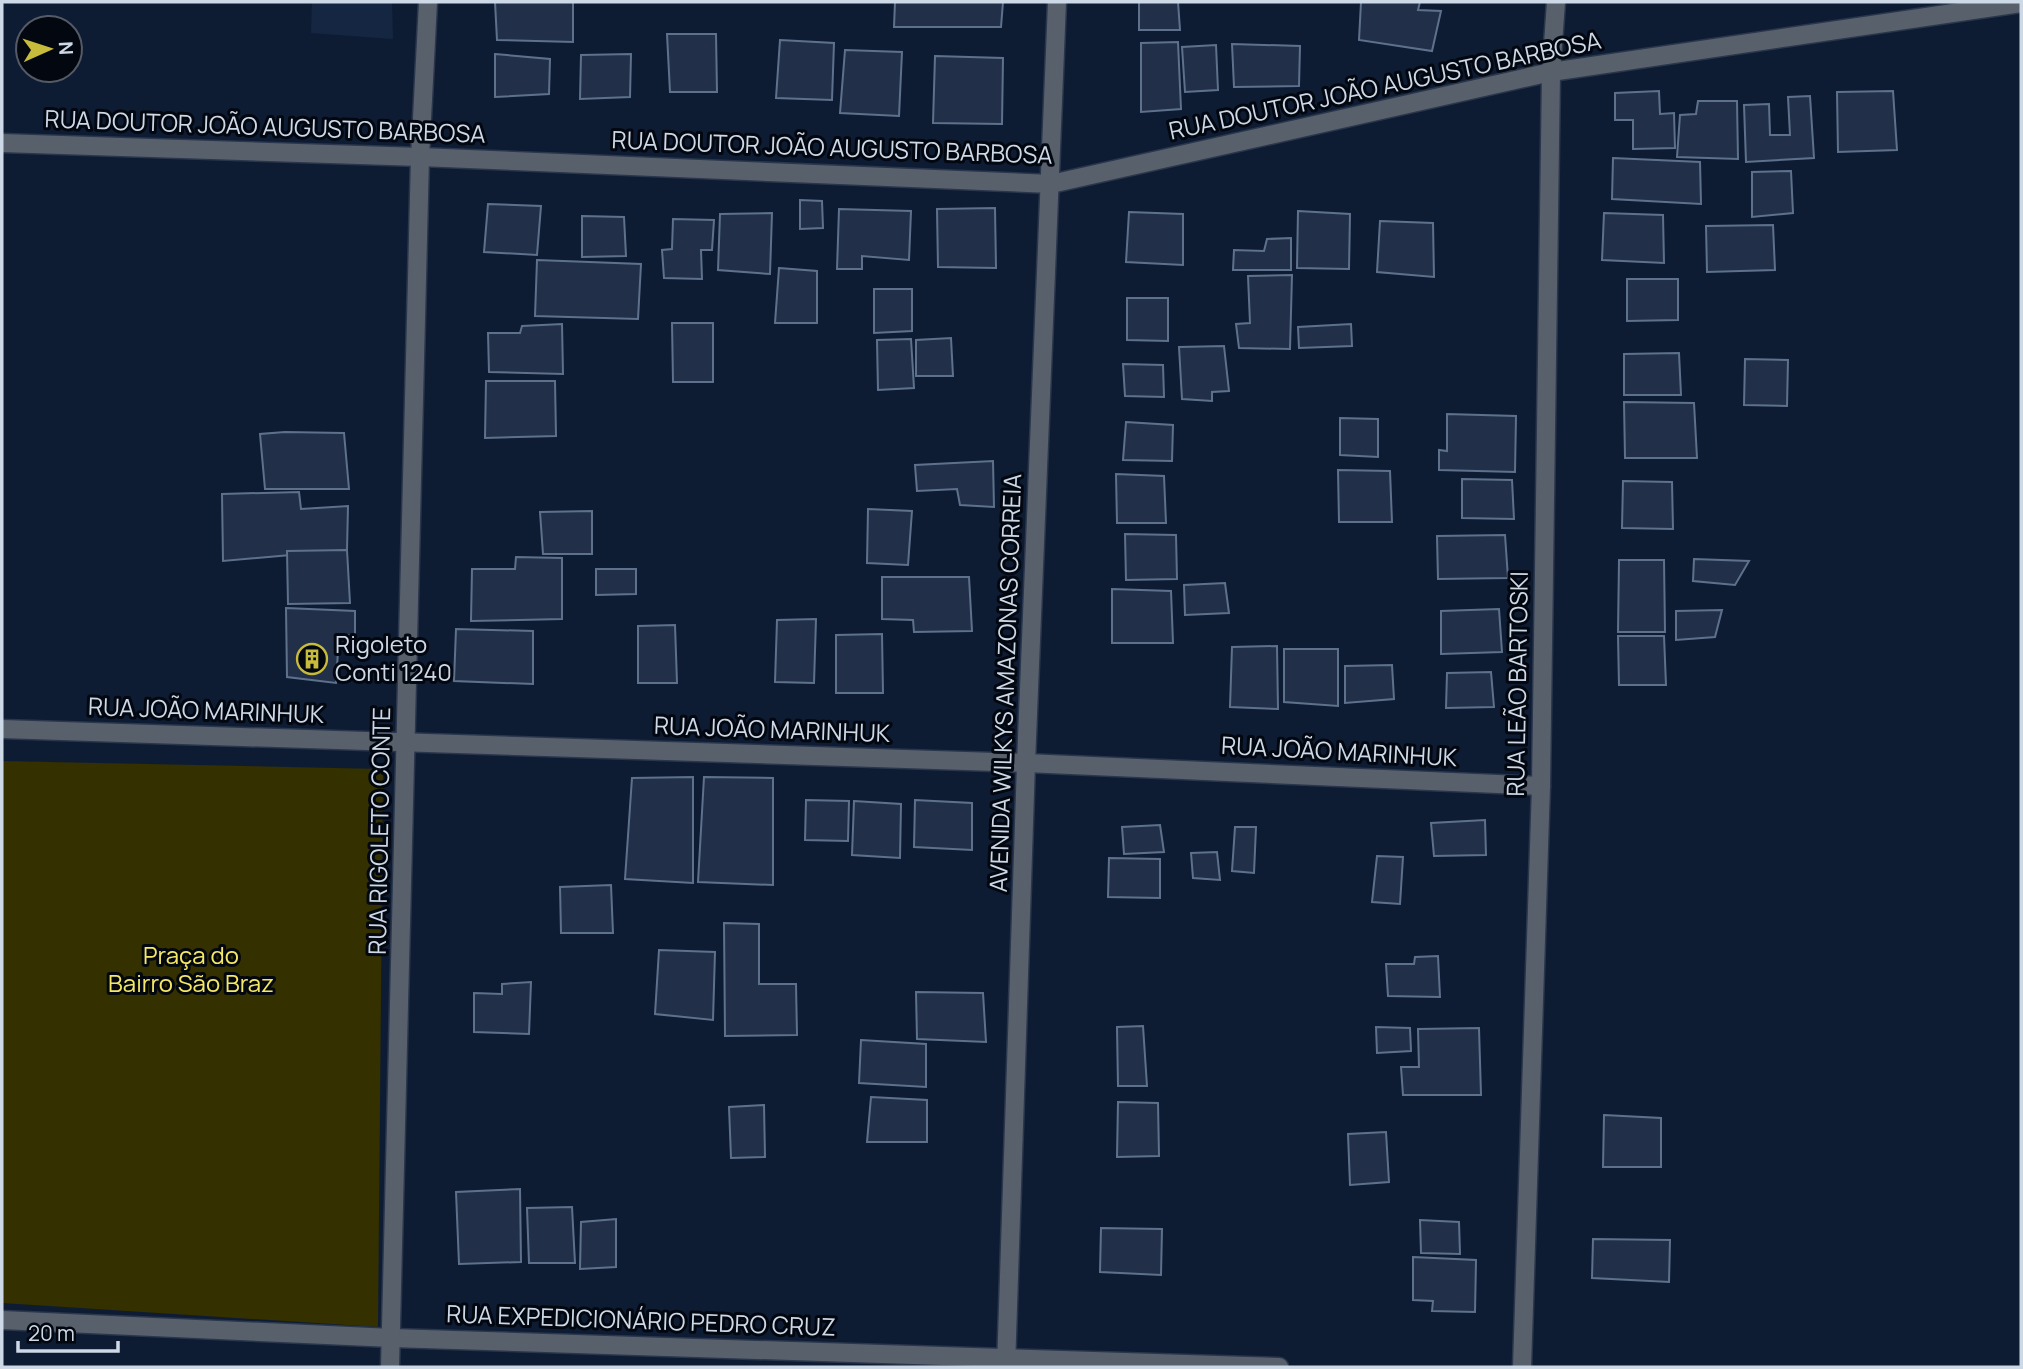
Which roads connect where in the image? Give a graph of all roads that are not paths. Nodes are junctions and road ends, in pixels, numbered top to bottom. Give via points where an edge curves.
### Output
1 (428, 2) edge
2 (1057, 2) edge
3 (1556, 2) edge
4 (2021, 3) edge
5 (1551, 72) junction
6 (2, 142) edge
7 (420, 157) junction
8 (1051, 184) junction
9 (2, 729) edge
10 (407, 741) junction
11 (1026, 763) junction
12 (1541, 786) junction
13 (2, 1320) edge
14 (391, 1338) junction
15 (1006, 1362) edge
16 (390, 1367) edge
17 (1279, 1367) edge
18 (1522, 1367) edge

1 - 7 street, RUA RIGOLETO CONTE
2 - 8 street, AVENIDA WILKYS AMAZONAS CORREIA
3 - 5 street, RUA LEÃO BARTOSKI
4 - 5 street, RUA DOUTOR JOÃO AUGUSTO BARBOSA
5 - 8 street, RUA DOUTOR JOÃO AUGUSTO BARBOSA
5 - 12 street, RUA LEÃO BARTOSKI
6 - 7 street, RUA DOUTOR JOÃO AUGUSTO BARBOSA
7 - 8 street, RUA DOUTOR JOÃO AUGUSTO BARBOSA
7 - 10 street, RUA RIGOLETO CONTE
8 - 11 street, AVENIDA WILKYS AMAZONAS CORREIA
9 - 10 street, RUA JOÃO MARINHUK
10 - 11 street, RUA JOÃO MARINHUK
10 - 14 street, RUA RIGOLETO CONTE
11 - 12 street, RUA JOÃO MARINHUK
11 - 15 street, AVENIDA WILKYS AMAZONAS CORREIA
12 - 18 street, RUA LEÃO BARTOSKI
13 - 14 street, RUA EXPEDICIONÁRIO PEDRO CRUZ
14 - 15 street, RUA EXPEDICIONÁRIO PEDRO CRUZ
14 - 16 street, RUA RIGOLETO CONTE
15 - 17 street, RUA EXPEDICIONÁRIO PEDRO CRUZ

